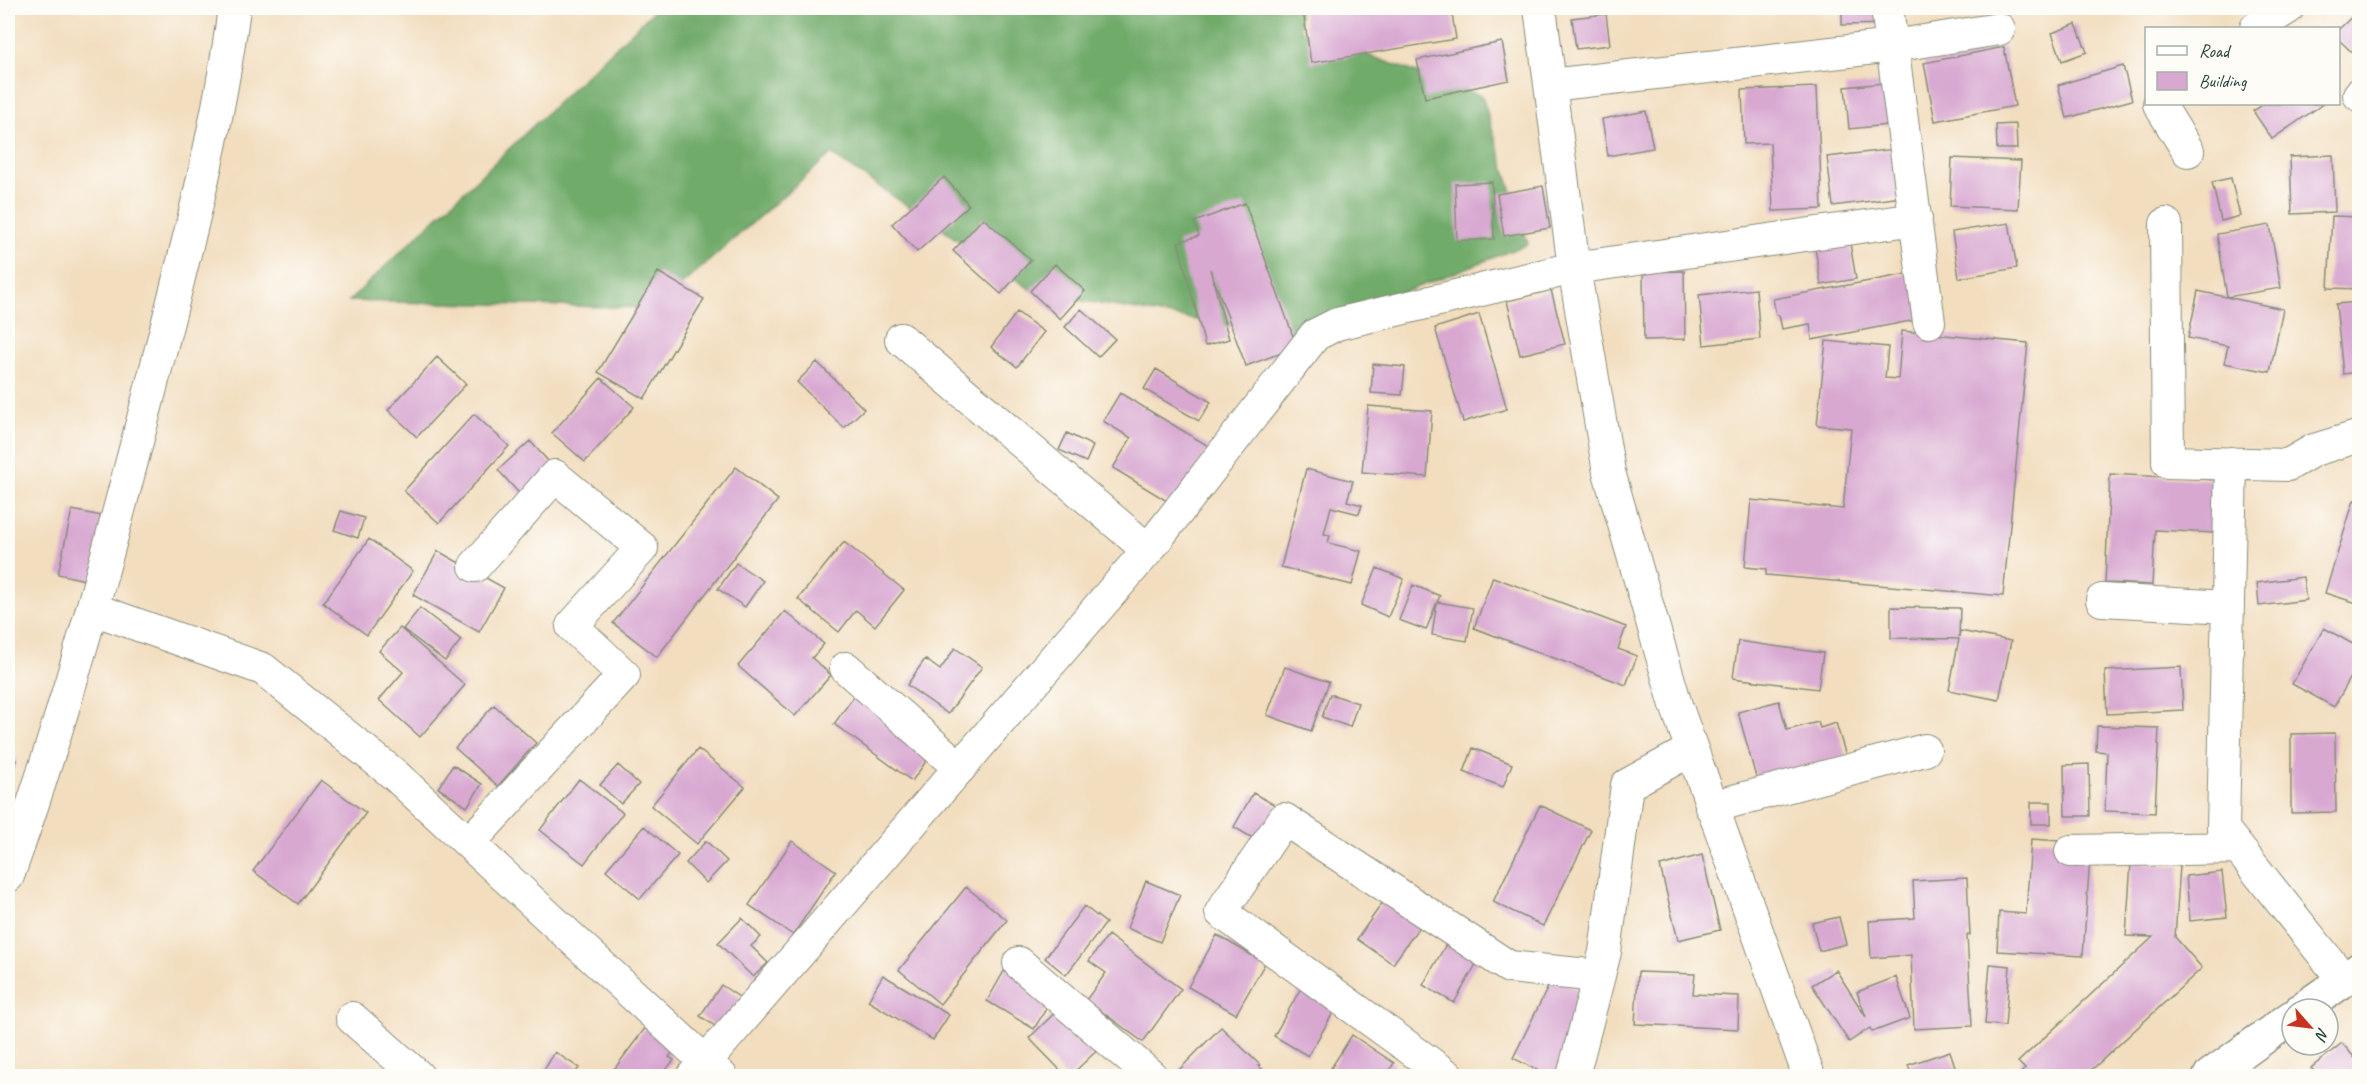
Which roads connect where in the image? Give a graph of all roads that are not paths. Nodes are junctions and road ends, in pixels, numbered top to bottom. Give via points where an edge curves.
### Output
1 (234, 8) edge
2 (1540, 8) edge
3 (1887, 8) edge
4 (2288, 8) edge
5 (2258, 27) edge
6 (1999, 29) dead end
7 (1893, 46) junction
8 (1550, 85) junction
9 (2159, 105) edge
10 (2187, 151) dead end
11 (1917, 219) junction
12 (2166, 224) dead end
13 (1574, 268) junction
14 (1929, 322) dead end
15 (901, 339) dead end
16 (2360, 436) edge
17 (2231, 464) junction
18 (1148, 550) junction
19 (475, 566) dead end
20 (2102, 600) dead end
21 (2228, 607) junction
22 (93, 609) junction
23 (846, 668) dead end
24 (1691, 750) junction
25 (1925, 750) dead end
26 (960, 768) junction
27 (1711, 807) junction
28 (469, 843) junction
29 (2238, 848) junction
30 (2071, 851) dead end
31 (8, 876) edge
32 (1019, 963) dead end
33 (2351, 974) edge
34 (1599, 976) junction
35 (2319, 997) edge
36 (352, 1018) dead end
37 (2280, 1026) edge
38 (707, 1072) edge
39 (418, 1077) edge
40 (1151, 1077) edge
41 (1448, 1077) edge
42 (1573, 1077) edge
43 (1809, 1077) edge
44 (2211, 1077) edge

1 - 22 street via 226,68 199,197
2 - 8 street
3 - 7 street
4 - 5 street
6 - 7 street
7 - 8 street
7 - 11 street
8 - 13 street
9 - 10 street
11 - 13 street
11 - 14 street
12 - 17 street via 2168,462
13 - 18 street via 1337,324 1315,334
13 - 24 street via 1609,472
15 - 18 street
16 - 17 street via 2314,450 2288,465
17 - 21 street
18 - 26 street
19 - 28 street via 555,476 642,548 572,626 624,675
20 - 21 street
21 - 29 street via 2223,829
22 - 28 street via 263,669 396,775
22 - 31 street
23 - 26 street
24 - 27 street
24 - 34 street via 1627,785
25 - 27 street
26 - 38 street
27 - 43 street
28 - 38 street
29 - 30 street
29 - 33 street
32 - 40 street
33 - 35 street
34 - 41 street via 1509,967 1284,819 1221,912
34 - 42 street
36 - 39 street
37 - 44 street

